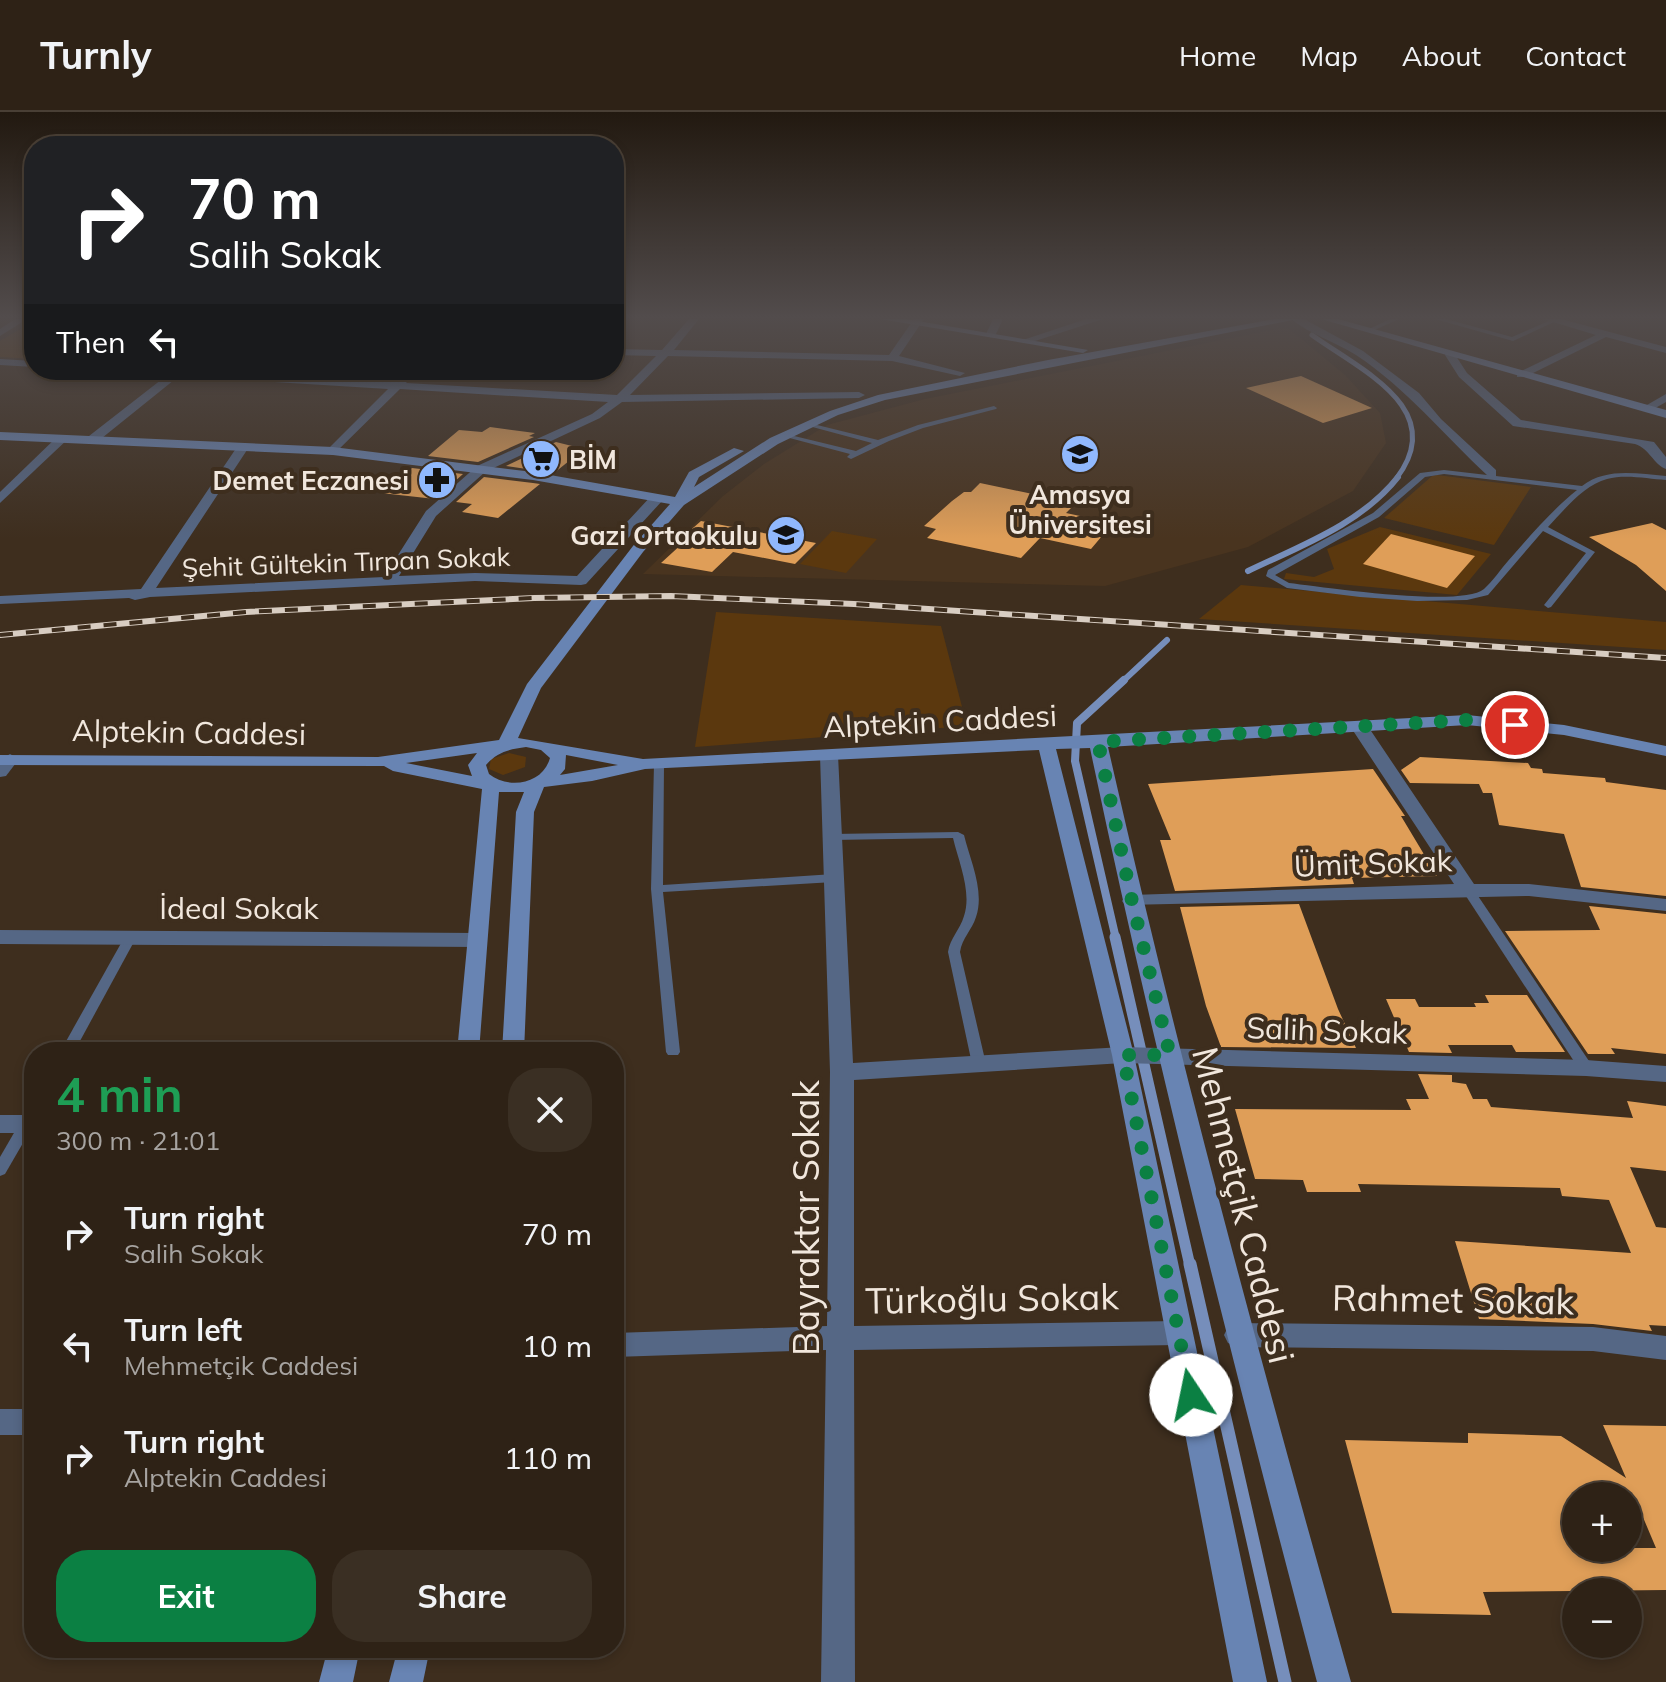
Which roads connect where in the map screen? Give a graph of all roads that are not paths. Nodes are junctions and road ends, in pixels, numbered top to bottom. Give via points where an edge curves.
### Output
1 (152, 392) edge
2 (391, 392) edge
3 (513, 392) edge
4 (625, 392) edge
5 (872, 392) edge
6 (905, 392) edge
7 (1411, 392) edge
8 (1482, 392) edge
9 (1584, 392) edge
10 (859, 395) junction
11 (1666, 397) edge
12 (619, 399) junction
13 (994, 408) dead end
14 (1646, 409) junction
15 (1666, 414) edge
16 (809, 425) junction
17 (0, 436) edge
18 (786, 436) junction
19 (63, 438) junction
20 (93, 439) junction
21 (877, 442) junction
22 (243, 447) junction
23 (333, 451) junction
24 (1666, 465) edge
25 (481, 469) junction
26 (1492, 473) dead end
27 (1666, 478) edge
28 (1585, 489) junction
29 (657, 498) junction
30 (0, 499) edge
31 (679, 502) junction
32 (1543, 528) junction
33 (389, 581) junction
34 (144, 595) junction
35 (0, 600) edge
36 (1548, 605) dead end
37 (0, 614) edge
38 (1359, 726) junction
39 (1098, 742) junction
40 (506, 744) junction
41 (1046, 744) junction
42 (547, 746) junction
43 (1666, 751) edge
44 (829, 755) junction
45 (378, 762) junction
46 (3, 764) edge
47 (652, 764) junction
48 (537, 783) junction
49 (491, 785) junction
50 (832, 837) junction
51 (834, 878) junction
52 (657, 889) junction
53 (1468, 890) junction
54 (1132, 901) junction
55 (1666, 905) edge
56 (130, 938) junction
57 (477, 940) junction
58 (3, 942) edge
59 (73, 1042) edge
60 (469, 1042) edge
61 (514, 1042) edge
62 (673, 1052) dead end
63 (1123, 1055) junction
64 (1170, 1055) junction
65 (979, 1064) junction
66 (1586, 1068) junction
67 (842, 1072) junction
68 (1666, 1074) edge
69 (24, 1121) edge
70 (0, 1124) edge
71 (24, 1132) edge
72 (0, 1170) edge
73 (1178, 1333) junction
74 (1238, 1335) junction
75 (840, 1338) junction
76 (624, 1345) edge
77 (1666, 1348) edge
78 (0, 1422) edge
79 (24, 1422) edge
80 (342, 1658) edge
81 (412, 1658) edge
82 (336, 1682) edge
83 (406, 1682) edge
84 (838, 1682) edge
85 (1250, 1682) edge
86 (1334, 1682) edge

1 - 20 street
2 - 23 street
3 - 12 street
4 - 12 street
5 - 10 street
6 - 16 street
7 - 26 street
8 - 24 street via 1517,423 1650,445
9 - 14 street
10 - 12 street
10 - 31 street via 785,425 694,475
11 - 14 street
12 - 25 street via 596,416
13 - 21 lane via 938,420
14 - 15 street
16 - 18 street
16 - 21 lane
17 - 19 street
18 - 21 lane via 854,456
18 - 31 street
19 - 20 street
19 - 30 street
20 - 22 street
22 - 23 street
22 - 34 street
23 - 25 street
25 - 29 street
25 - 33 street via 431,514
27 - 28 lane via 1609,476
28 - 32 lane
28 - 32 lane via 1426,474 1376,515 1270,576 1287,585 1468,598 1485,593
29 - 31 street
29 - 33 street, Şehit Gültekin Tırpan Sokak via 581,581
31 - 40 street via 533,687
32 - 36 lane via 1591,552
33 - 34 street, Şehit Gültekin Tırpan Sokak
34 - 35 street, Şehit Gültekin Tırpan Sokak
34 - 37 street
38 - 39 street, Alptekin Caddesi
38 - 43 street, Alptekin Caddesi via 1467,720 1564,730
38 - 53 street, Ümit Sokak
39 - 41 street, Alptekin Caddesi
39 - 54 street, Mehmetçik Caddesi
40 - 42 street
40 - 45 street
40 - 49 street via 477,765 477,773
41 - 44 street, Alptekin Caddesi
41 - 63 street
42 - 47 street
42 - 48 street via 559,764
44 - 47 street, Alptekin Caddesi
44 - 50 street, Bayraktar Sokak
45 - 46 street, Alptekin Caddesi
45 - 49 street
47 - 48 street
47 - 52 lane
48 - 49 street
48 - 61 street via 525,812
49 - 57 street
50 - 51 street, Bayraktar Sokak
50 - 65 lane via 958,835 972,903 954,952
51 - 52 lane
51 - 67 street, Bayraktar Sokak
52 - 62 lane
53 - 54 street, Ümit Sokak
53 - 55 street via 1529,890
53 - 66 lane
54 - 64 street, Mehmetçik Caddesi
56 - 57 street, İdeal Sokak
56 - 58 street, İdeal Sokak
56 - 59 lane
57 - 60 street
63 - 64 street, Salih Sokak
63 - 65 street, Salih Sokak
63 - 73 street
64 - 66 street, Salih Sokak
64 - 74 street, Mehmetçik Caddesi
65 - 67 street, Salih Sokak
66 - 68 street, Salih Sokak
67 - 75 street, Bayraktar Sokak
69 - 70 street
71 - 72 lane
73 - 75 street, Türkoğlu Sokak
73 - 85 street
74 - 77 street, Rahmet Sokak via 1593,1339
74 - 86 street, Mehmetçik Caddesi
75 - 76 street, Türkoğlu Sokak
75 - 84 street, Bayraktar Sokak
78 - 79 street
80 - 82 street
81 - 83 street

